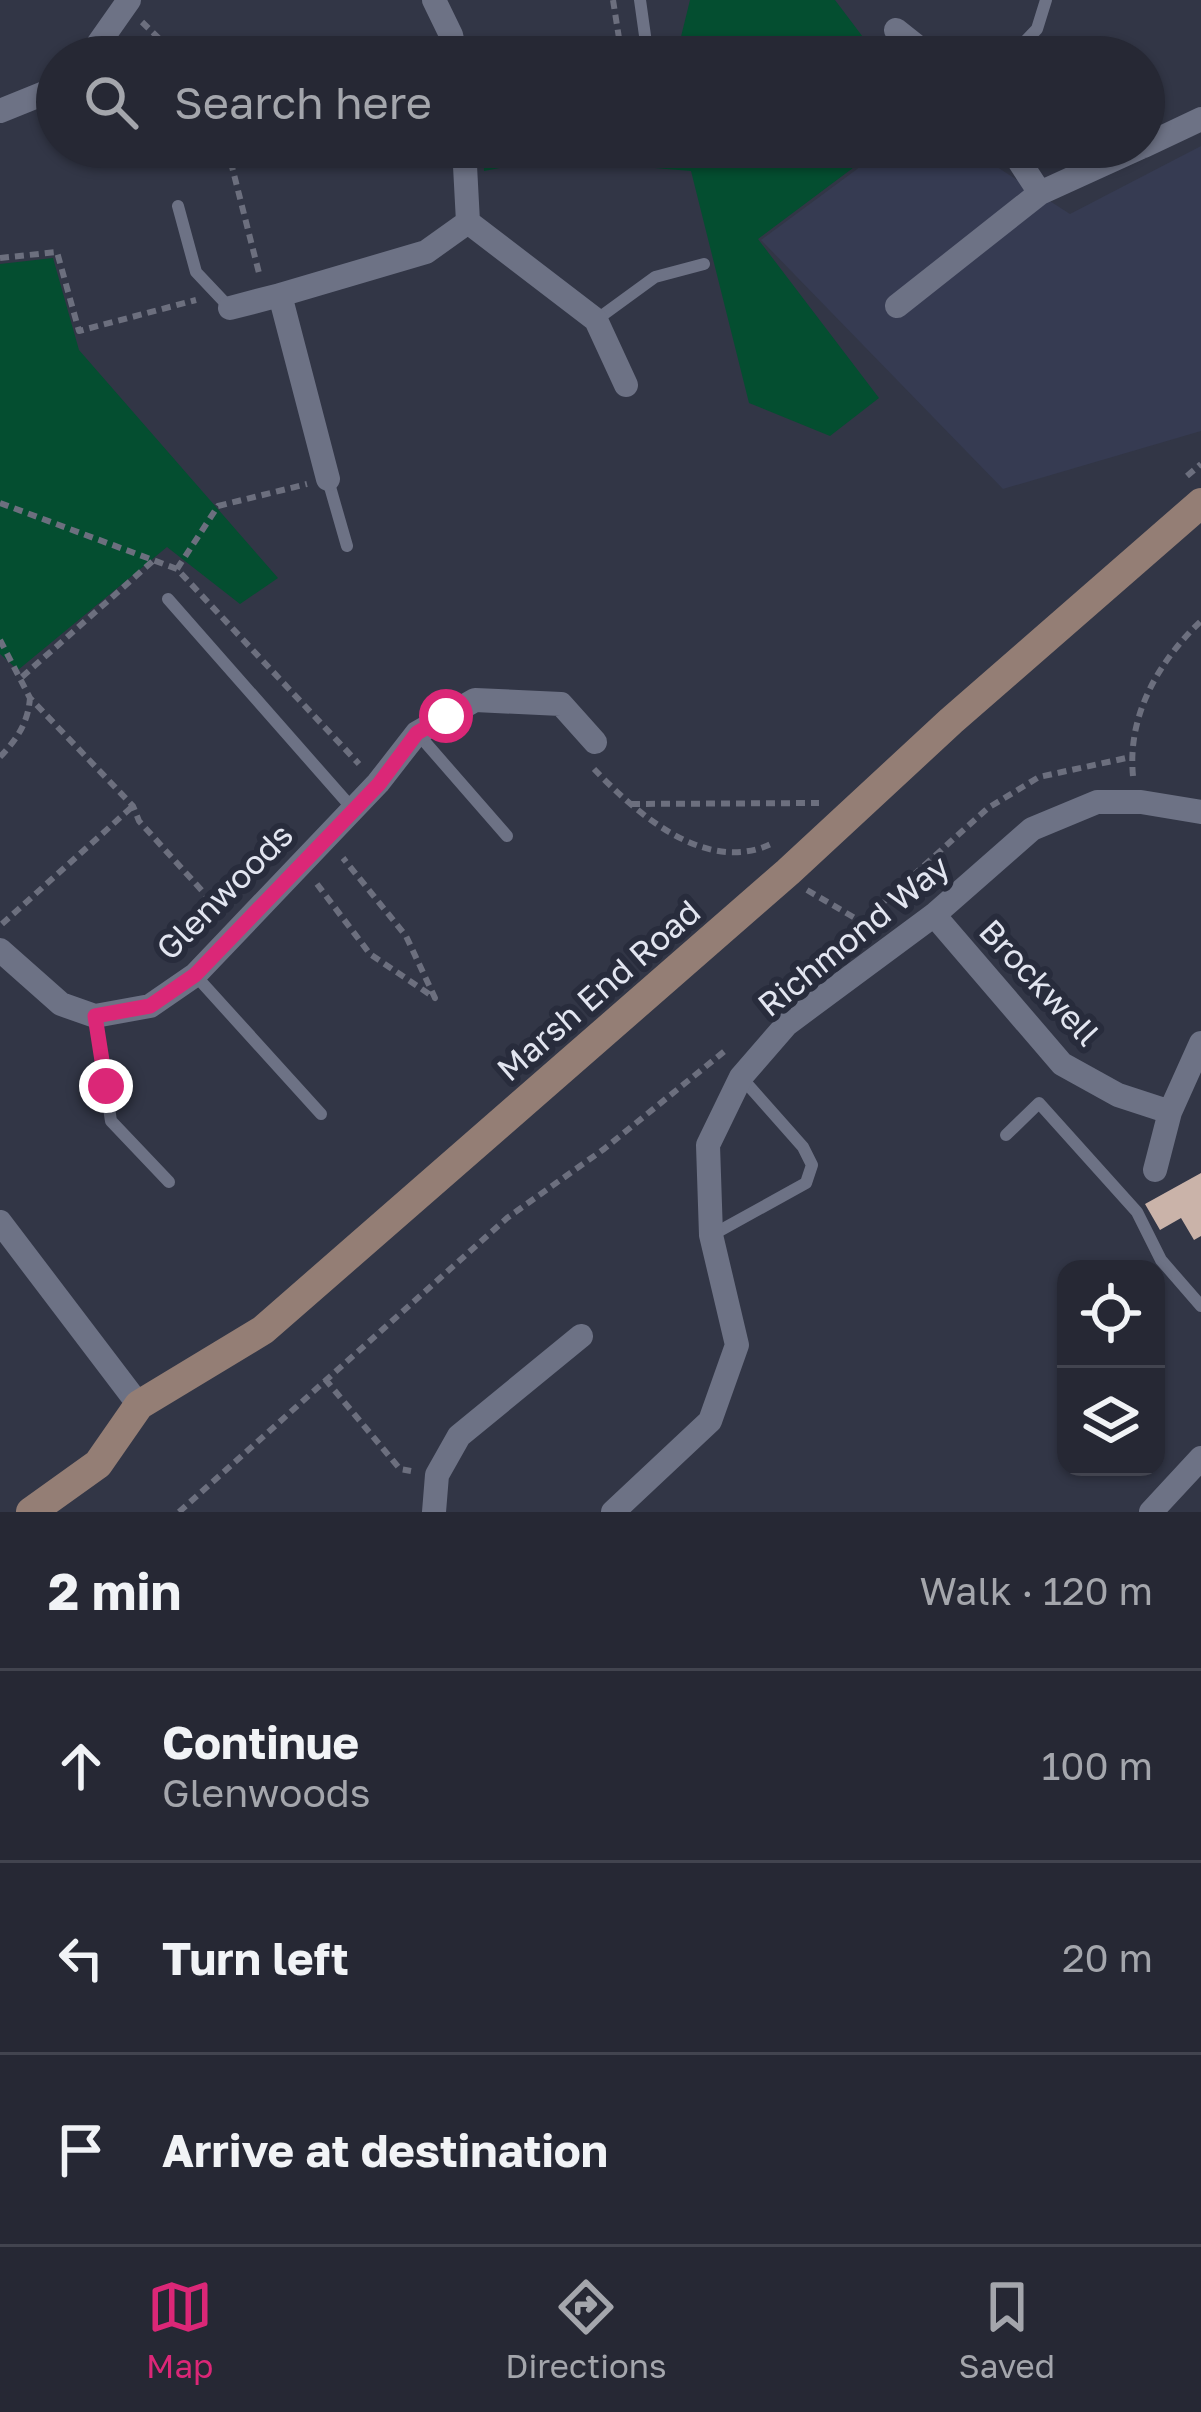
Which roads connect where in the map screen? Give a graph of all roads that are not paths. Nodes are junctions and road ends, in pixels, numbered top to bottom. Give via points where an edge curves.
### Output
1 (434, 0) edge
2 (640, 0) edge
3 (1046, 0) edge
4 (127, 4) edge
5 (896, 30) dead end
6 (104, 36) edge
7 (451, 36) edge
8 (644, 36) edge
9 (904, 36) edge
10 (1030, 36) edge
11 (36, 96) edge
12 (0, 111) edge
13 (1201, 119) edge
14 (1165, 135) edge
15 (465, 168) edge
16 (1023, 168) edge
17 (1095, 168) edge
18 (1040, 194) junction
19 (178, 206) dead end
20 (468, 222) junction
21 (704, 264) dead end
22 (273, 297) junction
23 (224, 301) joint
24 (897, 306) dead end
25 (596, 320) junction
26 (626, 385) dead end
27 (328, 479) joint
28 (1193, 490) edge
29 (347, 546) dead end
30 (167, 599) dead end
31 (417, 733) junction
32 (595, 742) road end
33 (352, 808) junction
34 (1201, 812) edge
35 (507, 836) dead end
36 (934, 915) junction
37 (0, 950) edge
38 (195, 975) junction
39 (95, 1016) junction
40 (1201, 1043) edge
41 (741, 1077) junction
42 (1170, 1112) junction
43 (321, 1114) dead end
44 (1006, 1135) dead end
45 (1155, 1170) dead end
46 (169, 1182) dead end
47 (0, 1222) edge
48 (711, 1235) junction
49 (1201, 1306) edge
50 (581, 1336) dead end
51 (139, 1406) junction
52 (1201, 1458) edge
53 (31, 1512) edge
54 (434, 1512) edge
55 (613, 1512) edge
56 (1151, 1512) edge

1 - 7 street
2 - 8 lane
3 - 10 lane
4 - 6 street
5 - 9 street
11 - 12 street
13 - 14 street
15 - 20 street
16 - 18 street
17 - 18 street
18 - 24 street
19 - 23 lane via 196,272
20 - 22 street via 426,252
20 - 25 street
21 - 25 lane via 655,278
22 - 23 street
22 - 27 street
25 - 26 street
27 - 29 lane
28 - 51 street, Marsh End Road via 788,872 263,1330
30 - 33 lane
31 - 32 street, Glenwoods via 475,700 561,704
31 - 33 street, Glenwoods
31 - 35 lane
33 - 38 street, Glenwoods
34 - 36 street, Richmond Way via 1097,802 1032,829
36 - 41 street, Richmond Way via 787,1024
36 - 42 street, Brockwell via 1062,1064
37 - 39 street via 61,1004
38 - 39 street, Glenwoods via 150,1006
38 - 43 lane
39 - 46 lane via 111,1121
40 - 42 street
41 - 48 street, Richmond Way via 708,1145
41 - 48 lane via 812,1166 806,1183
42 - 45 street
44 - 49 lane via 1039,1103 1137,1212 1161,1260
47 - 51 street
48 - 55 street, Richmond Way via 737,1345 710,1421
50 - 54 street via 459,1436 437,1475
51 - 53 street, Marsh End Road via 98,1464
52 - 56 street

